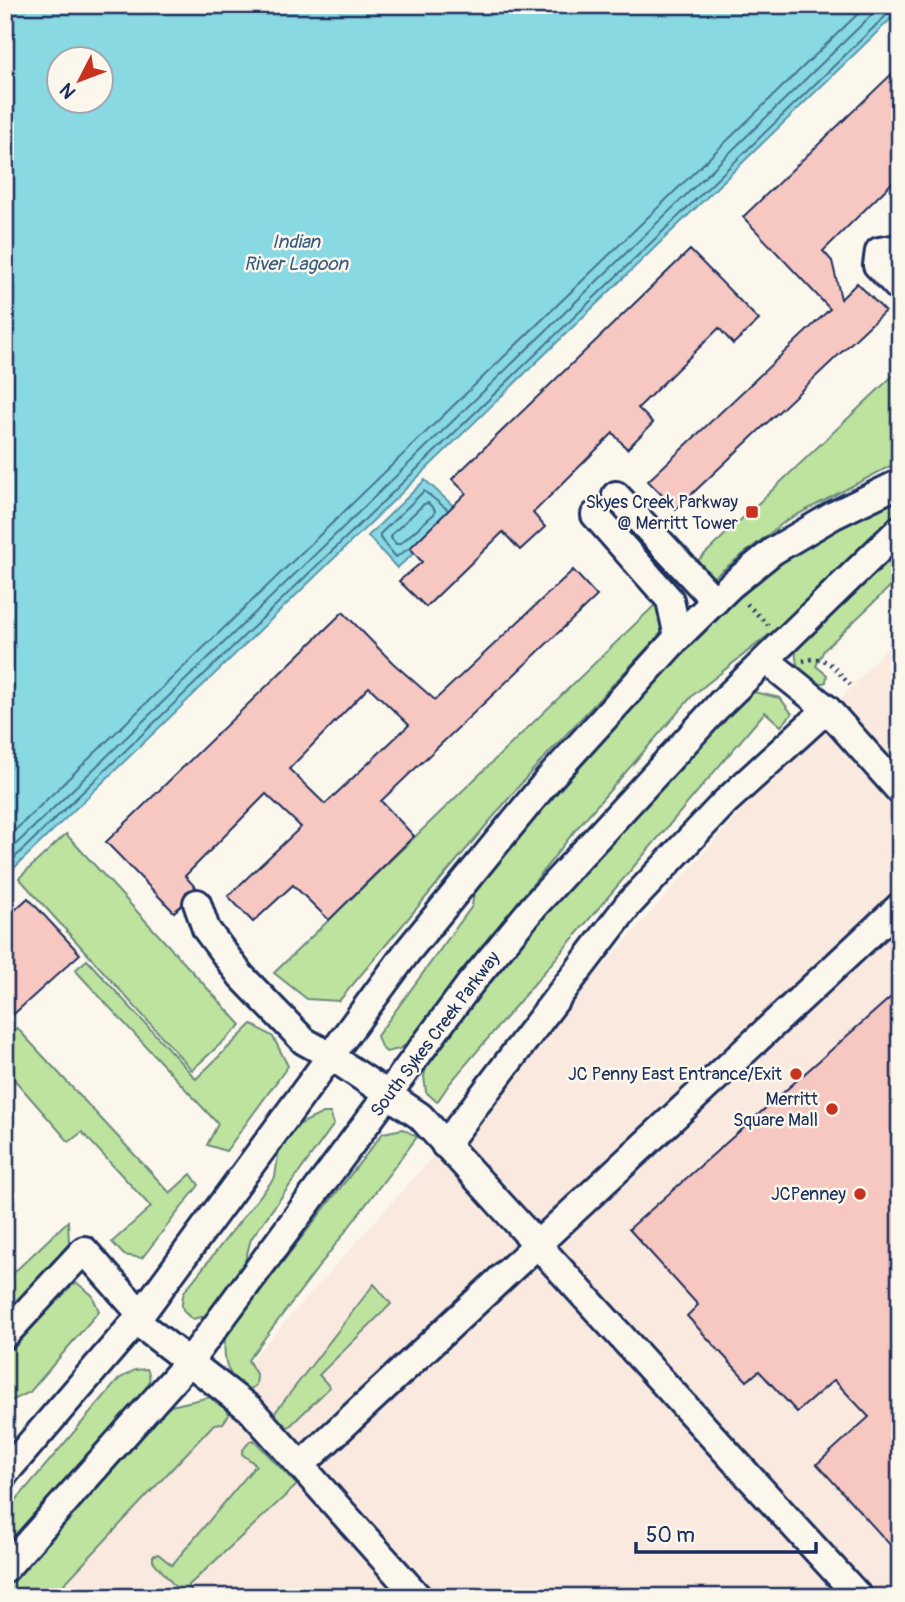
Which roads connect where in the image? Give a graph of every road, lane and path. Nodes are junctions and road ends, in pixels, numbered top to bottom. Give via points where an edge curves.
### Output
1 (884, 251) edge
2 (900, 289) edge
3 (900, 483) edge
4 (616, 495) dead end
5 (595, 515) dead end
6 (900, 529) edge
7 (722, 593) junction
8 (678, 637) junction
9 (775, 651) junction
10 (850, 685) dead end
11 (827, 709) junction
12 (900, 791) edge
13 (197, 903) dead end
14 (900, 906) edge
15 (329, 1055) junction
16 (388, 1096) junction
17 (445, 1145) junction
18 (536, 1245) junction
19 (138, 1318) junction
20 (5, 1335) edge
21 (189, 1362) junction
22 (301, 1465) junction
23 (5, 1474) edge
24 (5, 1569) edge
25 (418, 1597) edge
26 (859, 1597) edge

1 - 2 street via 877,265
3 - 7 street via 773,551
4 - 7 street
5 - 8 street via 670,600
6 - 9 street, South Sykes Creek Parkway
7 - 8 street
7 - 9 path
8 - 15 street via 495,842
9 - 10 path via 802,661 825,660
9 - 11 street
9 - 16 street, South Sykes Creek Parkway via 720,704 535,905
11 - 12 street
11 - 17 street via 724,803 628,905
13 - 15 street via 206,929 231,965 304,1041
14 - 18 street
15 - 16 street
15 - 19 street
16 - 17 street via 420,1116
16 - 21 street, South Sykes Creek Parkway
17 - 18 street
18 - 22 street
18 - 26 street
19 - 20 street via 84,1250
19 - 21 street
19 - 23 street
21 - 22 street via 250,1409
21 - 24 street, South Sykes Creek Parkway
22 - 25 street

